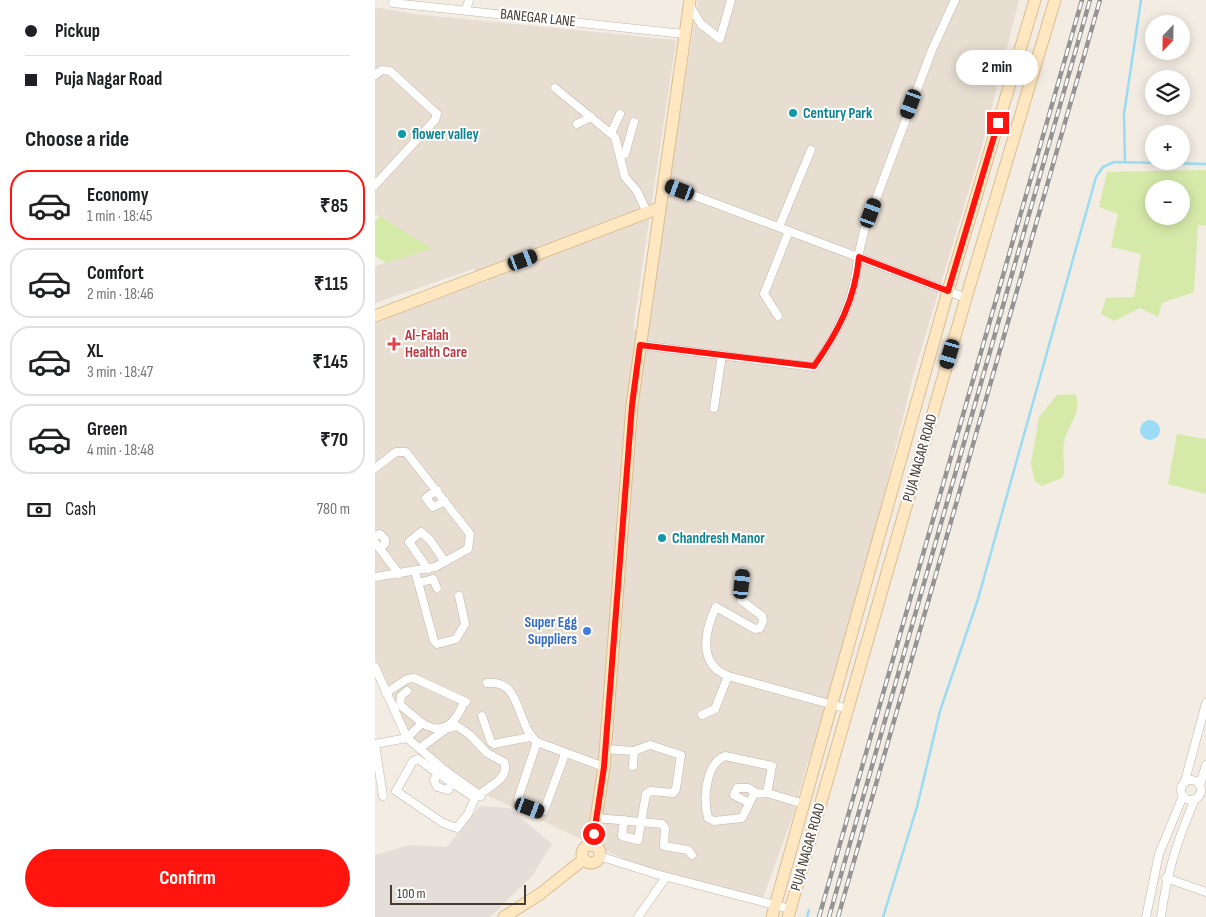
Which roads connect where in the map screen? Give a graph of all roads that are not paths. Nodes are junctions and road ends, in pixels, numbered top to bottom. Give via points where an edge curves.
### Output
1 (469, 0) edge
2 (731, 0) edge
3 (955, 0) edge
4 (1035, 0) edge
5 (1055, 0) edge
6 (393, 2) dead end
7 (689, 2) edge
8 (466, 10) junction
9 (684, 34) junction
10 (375, 75) edge
11 (555, 88) dead end
12 (620, 114) dead end
13 (591, 117) junction
14 (634, 122) dead end
15 (577, 124) dead end
16 (611, 133) junction
17 (811, 150) dead end
18 (623, 156) junction
19 (663, 184) junction
20 (375, 185) edge
21 (659, 208) junction
22 (647, 212) junction
23 (779, 227) junction
24 (789, 231) junction
25 (859, 257) junction
26 (948, 291) junction
27 (966, 298) junction
28 (375, 316) edge
29 (778, 316) dead end
30 (640, 345) junction
31 (722, 355) junction
32 (714, 408) dead end
33 (375, 468) edge
34 (437, 490) junction
35 (445, 501) junction
36 (375, 536) edge
37 (377, 545) edge
38 (445, 562) junction
39 (428, 569) junction
40 (415, 571) junction
41 (743, 572) dead end
42 (399, 574) junction
43 (375, 577) edge
44 (418, 582) junction
45 (437, 588) dead end
46 (459, 596) dead end
47 (375, 667) edge
48 (728, 676) junction
49 (487, 683) dead end
50 (407, 691) dead end
51 (386, 693) junction
52 (1206, 703) edge
53 (832, 704) junction
54 (848, 709) junction
55 (702, 715) dead end
56 (482, 716) dead end
57 (422, 723) junction
58 (530, 737) junction
59 (407, 738) junction
60 (537, 742) junction
61 (375, 744) edge
62 (420, 748) junction
63 (605, 748) junction
64 (634, 751) junction
65 (565, 754) junction
66 (376, 758) edge
67 (633, 766) dead end
68 (1206, 766) edge
69 (604, 767) junction
70 (443, 774) junction
71 (1185, 782) junction
72 (453, 783) junction
73 (1200, 785) junction
74 (757, 793) junction
75 (767, 793) junction
76 (383, 796) dead end
77 (478, 796) junction
78 (1183, 796) junction
79 (1200, 796) edge
80 (749, 803) junction
81 (804, 804) junction
82 (597, 818) junction
83 (624, 820) junction
84 (642, 822) junction
85 (592, 845) junction
86 (692, 855) dead end
87 (599, 856) junction
88 (584, 859) junction
89 (666, 877) junction
90 (1166, 878) junction
91 (1206, 892) edge
92 (775, 905) junction
93 (789, 913) edge
94 (505, 917) edge
95 (638, 917) edge
96 (771, 917) edge
97 (1146, 917) edge
98 (1161, 917) edge

1 - 8 street
2 - 7 street via 720,39 701,24
3 - 25 street via 932,50 864,231
4 - 26 street, PUJA NAGAR ROAD
5 - 27 street, PUJA NAGAR ROAD
6 - 8 street, BANEGAR LANE
7 - 9 street
8 - 9 street, BANEGAR LANE
9 - 19 street
10 - 20 street via 382,70 390,71 437,114
11 - 13 street
12 - 16 street
13 - 15 street
13 - 16 street
14 - 18 street
16 - 18 street
17 - 23 street
18 - 22 street via 625,177 637,191
19 - 21 street
19 - 23 street
21 - 22 street
21 - 30 street
22 - 28 street
23 - 24 street
24 - 25 street
24 - 29 street via 764,294
25 - 26 street
25 - 31 street via 850,304 836,335 814,366
26 - 27 street
26 - 53 street, PUJA NAGAR ROAD
27 - 54 street, PUJA NAGAR ROAD
30 - 31 street
30 - 63 street via 632,405
31 - 32 street
33 - 34 street via 396,452 406,452
34 - 35 street
34 - 35 street via 426,498 431,506
35 - 38 street via 471,540 468,549
36 - 37 street via 380,534 385,539 385,544
37 - 42 street
38 - 39 street
38 - 39 street via 421,532 409,542
39 - 40 street
40 - 42 street
40 - 44 street
41 - 48 street via 741,600 763,618 760,628 755,629 717,606 705,637 712,666
42 - 43 street
44 - 45 street via 433,579
44 - 46 street via 437,644 456,639 465,624
47 - 51 street
48 - 53 street
48 - 55 street via 715,709
49 - 58 street via 497,683 510,689
50 - 57 street via 401,696 400,705
51 - 57 street via 399,683 414,678 465,702 454,720 442,728 437,730
51 - 59 street
52 - 71 street
53 - 54 street
53 - 81 street, PUJA NAGAR ROAD
54 - 93 street, PUJA NAGAR ROAD
56 - 58 street via 494,744
57 - 59 street
58 - 60 street
59 - 61 street
59 - 62 street
60 - 65 street
60 - 65 street via 519,804 544,811
61 - 66 street
62 - 70 street
62 - 77 street via 446,729 461,727 487,753 505,764 504,774
63 - 64 street
63 - 69 street
64 - 67 street
64 - 84 street via 649,745 681,755 676,790 673,793 649,791
65 - 69 street
66 - 76 street
68 - 73 street
69 - 82 street
70 - 72 street
70 - 72 street via 435,780 437,787 448,790
70 - 77 street
70 - 77 street via 415,760 396,791 454,828 461,826
71 - 73 street via 1195,780
71 - 78 street via 1181,787
72 - 77 street
73 - 79 street
74 - 75 street
74 - 80 street
74 - 80 street via 737,788 736,798
75 - 80 street via 772,766 725,756 711,766 708,818 714,821 740,819
75 - 81 street
78 - 79 street via 1189,800
78 - 97 street via 1159,854
79 - 90 street via 1175,846
81 - 92 street, PUJA NAGAR ROAD
82 - 83 street
82 - 85 street
83 - 84 street
83 - 84 street via 622,836 637,840
84 - 86 street via 662,824 665,828 664,846 688,850
85 - 87 street via 597,848
85 - 88 street via 583,851
87 - 88 street via 591,863
87 - 89 street
88 - 94 street
89 - 92 street
89 - 95 street
90 - 91 street
90 - 98 street
92 - 93 street
92 - 96 street, PUJA NAGAR ROAD

